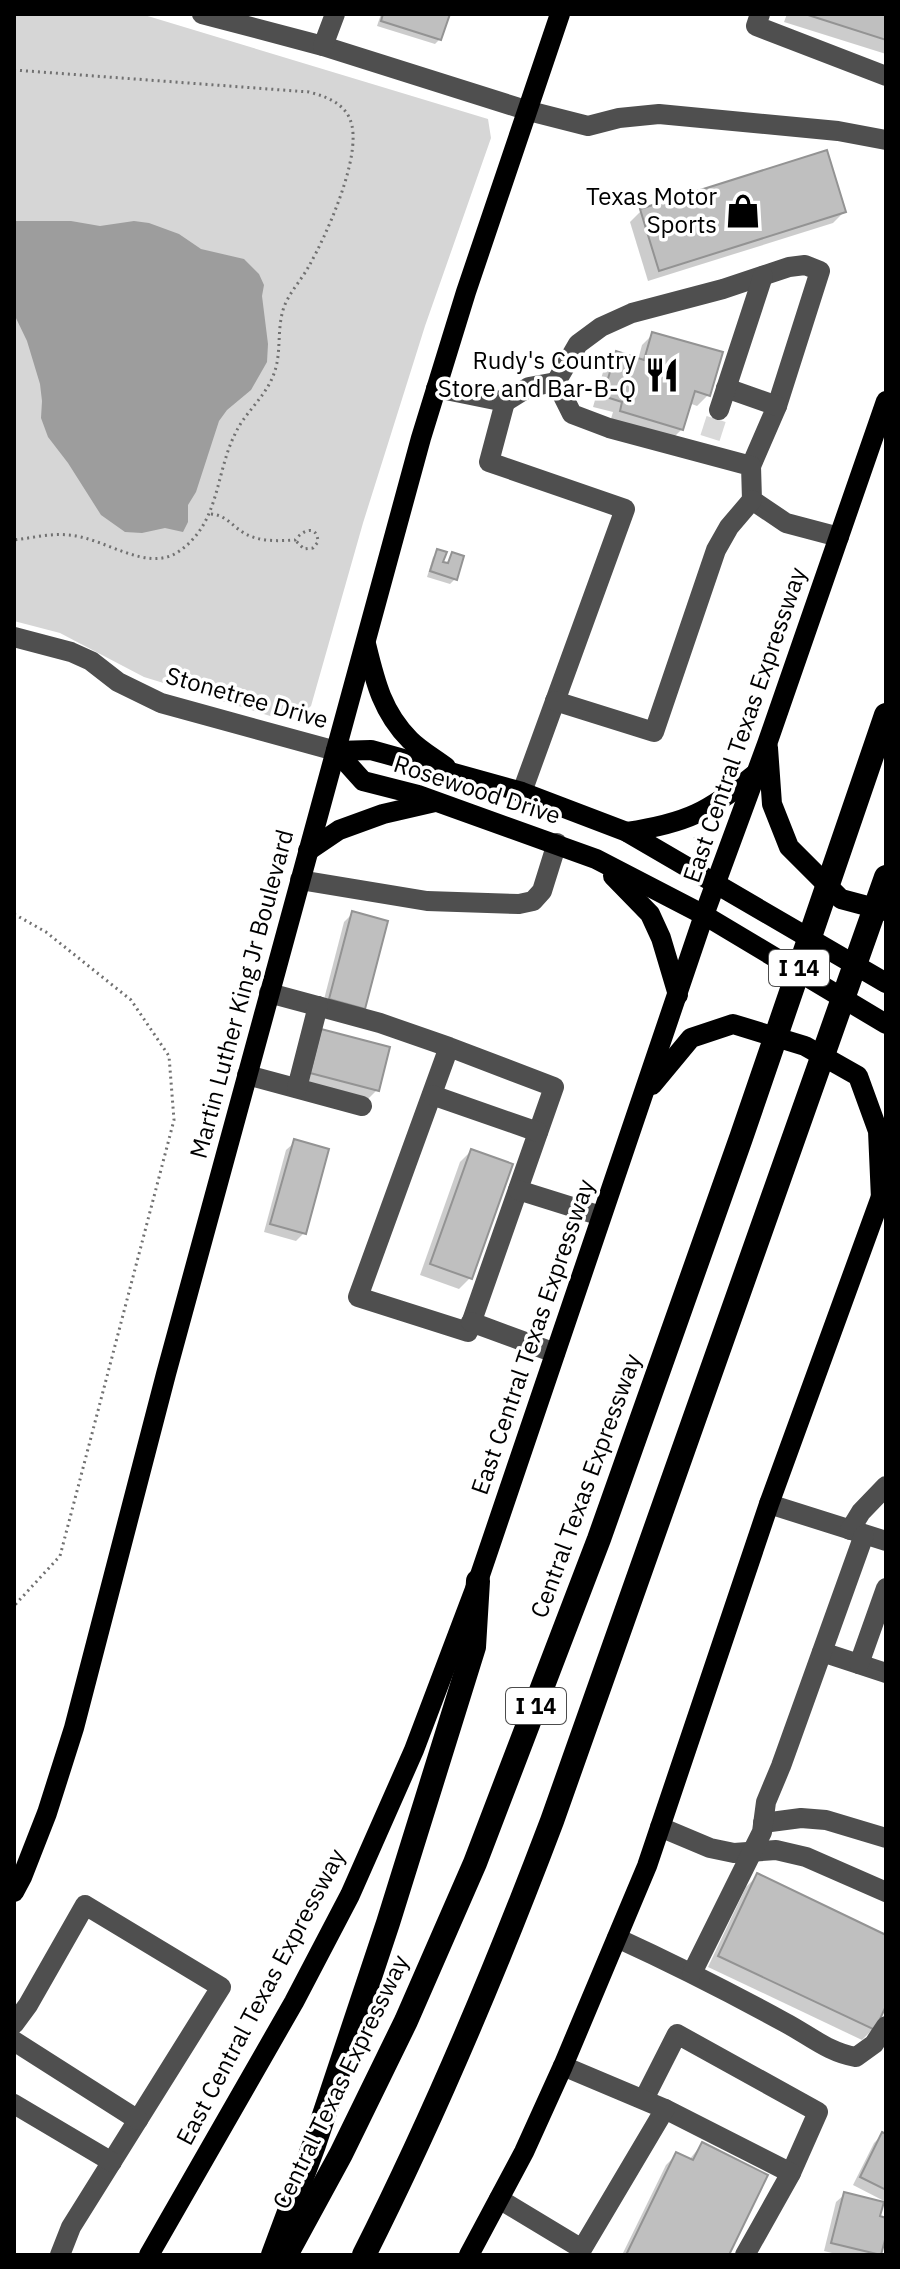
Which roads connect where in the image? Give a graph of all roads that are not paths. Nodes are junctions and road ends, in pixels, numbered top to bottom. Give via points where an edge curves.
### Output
1 (202, 14) edge
2 (335, 14) edge
3 (560, 14) edge
4 (760, 14) edge
5 (323, 46) junction
6 (886, 76) edge
7 (529, 111) junction
8 (886, 140) edge
9 (763, 276) junction
10 (556, 382) junction
11 (436, 388) junction
12 (726, 388) junction
13 (886, 401) edge
14 (505, 402) junction
15 (777, 406) junction
16 (719, 410) tunnel mouth
17 (751, 466) junction
18 (752, 500) junction
19 (839, 537) junction
20 (14, 637) edge
21 (365, 640) junction
22 (555, 701) junction
23 (886, 715) edge
24 (767, 744) junction
25 (336, 751) junction
26 (455, 774) junction
27 (755, 774) junction
28 (522, 792) junction
29 (435, 802) junction
30 (627, 832) junction
31 (557, 843) junction
32 (308, 851) junction
33 (596, 859) junction
34 (886, 877) edge
35 (300, 880) junction
36 (717, 884) junction
37 (886, 911) edge
38 (704, 915) junction
39 (886, 983) edge
40 (269, 993) junction
41 (678, 995) junction
42 (318, 1006) junction
43 (886, 1024) edge
44 (449, 1047) junction
45 (247, 1075) junction
46 (297, 1088) junction
47 (432, 1095) junction
48 (643, 1096) junction
49 (362, 1106) dead end
50 (538, 1132) junction
51 (518, 1190) junction
52 (883, 1191) edge
53 (601, 1216) junction
54 (471, 1322) junction
55 (555, 1353) junction
56 (886, 1486) edge
57 (769, 1504) junction
58 (857, 1532) junction
59 (886, 1541) edge
60 (478, 1581) junction
61 (886, 1588) edge
62 (822, 1652) junction
63 (859, 1664) junction
64 (886, 1673) edge
65 (763, 1823) junction
66 (660, 1827) junction
67 (886, 1838) edge
68 (752, 1853) junction
69 (14, 1892) edge
70 (886, 1892) edge
71 (617, 1938) junction
72 (692, 1973) junction
73 (14, 2024) edge
74 (886, 2026) edge
75 (14, 2041) edge
76 (563, 2066) junction
77 (644, 2099) junction
78 (14, 2104) edge
79 (665, 2109) junction
80 (138, 2120) junction
81 (112, 2162) junction
82 (791, 2173) junction
83 (499, 2199) junction
84 (564, 2248) edge
85 (60, 2255) edge
86 (149, 2255) edge
87 (273, 2255) edge
88 (286, 2255) edge
89 (364, 2255) edge
90 (469, 2255) edge
91 (745, 2255) edge

1 - 5 street
2 - 5 street
3 - 7 main road, Martin Luther King Jr Boulevard
4 - 6 street via 756,26
5 - 7 street
7 - 8 street via 588,126 659,114
7 - 11 main road, Martin Luther King Jr Boulevard
9 - 10 street via 632,313 601,327 578,344
9 - 12 street
9 - 15 street via 805,265 820,271
10 - 14 street via 529,387
10 - 17 street via 572,414 609,428 707,445
11 - 14 street
11 - 21 main road, Martin Luther King Jr Boulevard
12 - 15 street
12 - 16 street
13 - 19 main road, East Central Texas Expressway
14 - 22 street via 489,462 625,509
15 - 17 street
17 - 18 street
18 - 19 street via 786,523
18 - 22 street via 716,550 654,732
19 - 24 main road, East Central Texas Expressway
20 - 25 street, Stonetree Drive via 71,652 161,703
21 - 25 main road, Martin Luther King Jr Boulevard
21 - 26 main road via 377,691 391,716 410,741
22 - 28 street
23 - 88 highway, Central Texas Expressway / I 14 via 599,1539 475,1863 393,2048
24 - 27 main road, East Central Texas Expressway
24 - 37 main road via 772,804 789,847 841,899
25 - 26 main road, Rosewood Drive via 371,750
25 - 29 main road, Rosewood Drive via 363,781
25 - 32 main road, Martin Luther King Jr Boulevard
26 - 28 main road, Rosewood Drive
27 - 30 main road via 688,819
27 - 36 main road, East Central Texas Expressway
28 - 30 main road, Rosewood Drive
29 - 31 main road, Rosewood Drive
29 - 32 main road via 339,830
30 - 36 main road, Rosewood Drive
31 - 33 main road, Rosewood Drive
31 - 35 street via 542,891 533,901 519,904 427,901
32 - 35 main road, Martin Luther King Jr Boulevard
33 - 38 main road, Rosewood Drive
33 - 41 main road via 650,914
34 - 89 highway, I 14 via 512,1928
35 - 40 main road, Martin Luther King Jr Boulevard
36 - 38 main road, East Central Texas Expressway
36 - 39 main road, Rosewood Drive
38 - 41 main road, East Central Texas Expressway
38 - 43 main road, Rosewood Drive
40 - 42 street
40 - 45 main road, Martin Luther King Jr Boulevard
41 - 48 main road, East Central Texas Expressway
42 - 44 street
42 - 46 street
44 - 47 street
44 - 50 street via 554,1087
45 - 46 street
45 - 69 main road, Martin Luther King Jr Boulevard via 74,1728
46 - 49 street
47 - 50 street
47 - 54 street via 358,1297 468,1332
48 - 52 main road via 691,1038 733,1024 805,1046 858,1076 878,1131
48 - 53 main road, East Central Texas Expressway
50 - 51 street
51 - 53 street
51 - 54 street
52 - 57 main road
53 - 55 main road, East Central Texas Expressway
54 - 55 street
55 - 60 main road, East Central Texas Expressway
56 - 58 street via 861,1512
57 - 58 street
57 - 66 main road
58 - 59 street
58 - 62 street
60 - 86 main road, East Central Texas Expressway via 414,1750 350,1895
60 - 87 highway via 474,1647 388,1923
61 - 63 street
62 - 63 street
62 - 65 street via 766,1802
63 - 64 street
65 - 67 street via 826,1820
65 - 68 street
66 - 68 street via 710,1848
66 - 71 main road
68 - 70 street via 776,1850 806,1857
68 - 72 street
71 - 72 street
71 - 76 main road
72 - 74 street via 839,2054 856,2057
73 - 80 street via 85,1905 221,1987
75 - 80 street
76 - 77 street
76 - 83 main road
77 - 79 street
77 - 82 street via 677,2034 818,2112
78 - 81 street
79 - 82 street
79 - 84 street via 582,2249
80 - 81 street
81 - 85 street via 71,2227
82 - 91 street
83 - 84 street
83 - 90 main road

